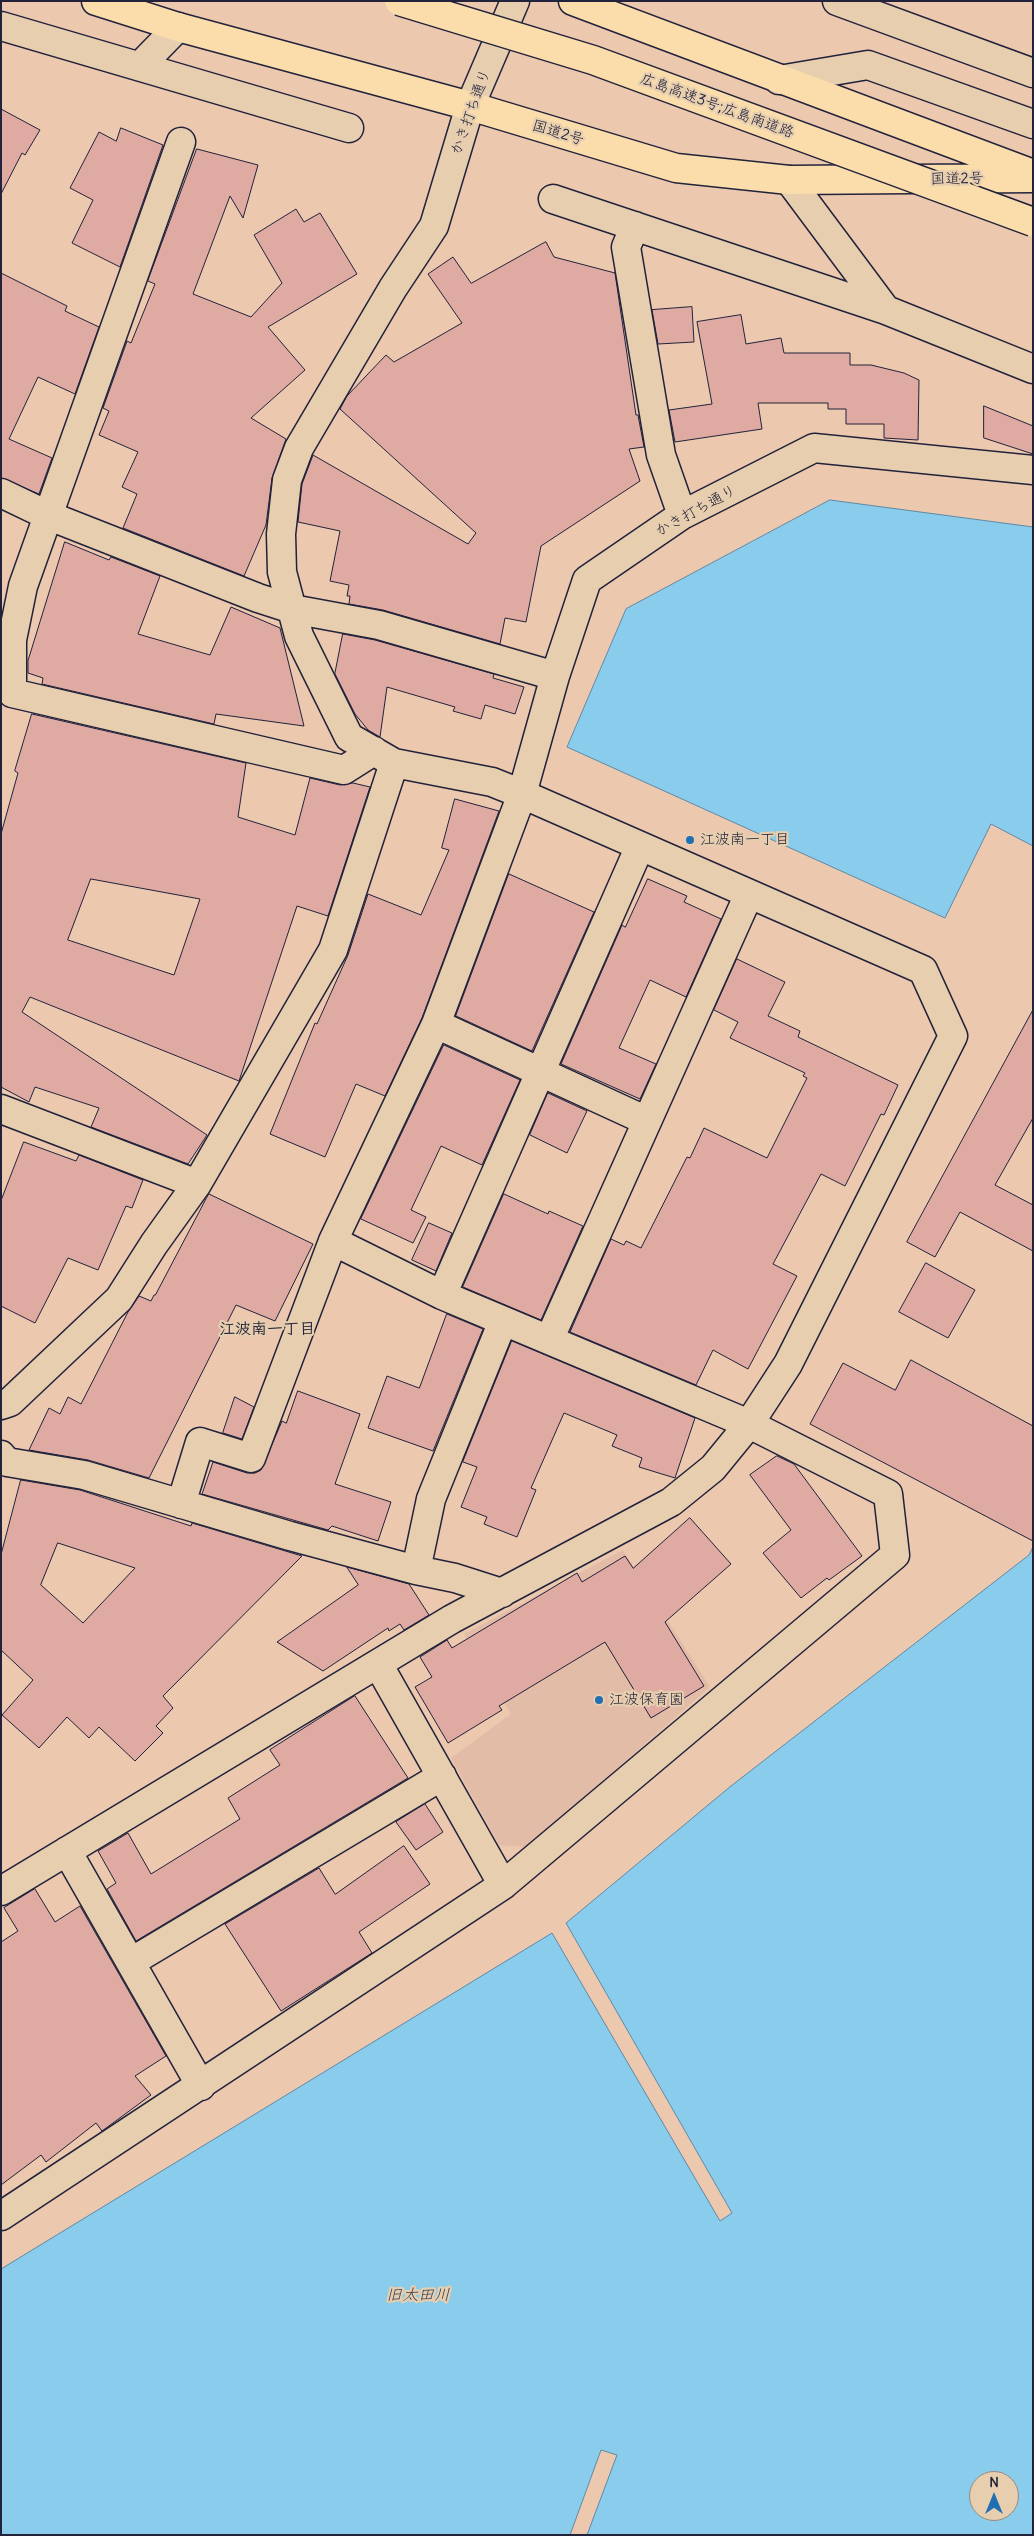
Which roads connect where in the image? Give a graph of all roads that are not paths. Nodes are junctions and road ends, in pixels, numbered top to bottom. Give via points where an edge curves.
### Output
1 (96, 1) edge
2 (398, 1) edge
3 (516, 1) edge
4 (573, 1) edge
5 (837, 1) edge
6 (1, 26) edge
7 (178, 27) junction
8 (140, 66) junction
9 (1033, 73) edge
10 (779, 80) junction
11 (470, 106) junction
12 (1033, 124) edge
13 (349, 128) dead end
14 (181, 142) dead end
15 (1033, 173) edge
16 (1033, 178) edge
17 (789, 180) junction
18 (553, 199) dead end
19 (1033, 222) edge
20 (635, 226) junction
21 (886, 310) junction
22 (1033, 369) edge
23 (1033, 470) edge
24 (1, 493) edge
25 (47, 515) junction
26 (682, 515) junction
27 (292, 609) junction
28 (555, 676) junction
29 (384, 757) junction
30 (522, 794) junction
31 (640, 846) junction
32 (749, 894) junction
33 (436, 1024) junction
34 (541, 1072) junction
35 (1, 1109) edge
36 (647, 1121) junction
37 (197, 1184) junction
38 (333, 1241) junction
39 (442, 1294) junction
40 (503, 1320) junction
41 (549, 1340) junction
42 (1, 1405) edge
43 (749, 1424) junction
44 (1, 1455) edge
45 (181, 1504) junction
46 (416, 1570) junction
47 (502, 1593) junction
48 (378, 1664) junction
49 (442, 1776) junction
50 (67, 1851) junction
51 (503, 1885) junction
52 (1, 1891) edge
53 (130, 1962) junction
54 (201, 2086) junction
55 (1, 2216) edge

1 - 7 highway, 国道2号
2 - 19 highway, 広島高速3号;広島南道路, bridge via 593,60
3 - 11 street, かき打ち通り
4 - 10 highway, 国道2号
5 - 9 street
6 - 8 street
7 - 8 street
7 - 11 highway, 国道2号
8 - 13 street
10 - 12 street via 868,65
10 - 15 highway, 国道2号
11 - 17 highway, 国道2号 via 676,168
11 - 27 street, かき打ち通り via 434,226 393,288 299,448 287,480 282,572
14 - 25 street
16 - 17 highway, 国道2号
17 - 21 street
18 - 20 street
20 - 21 street
20 - 26 street via 626,247 661,454
21 - 22 street
23 - 26 street, かき打ち通り via 814,448
24 - 25 street
25 - 27 street
25 - 29 street via 23,586 12,640 12,694 344,770
26 - 28 street, かき打ち通り via 587,580
27 - 28 street via 379,625
27 - 29 street, かき打ち通り via 299,636 349,737
28 - 30 street, かき打ち通り
29 - 30 street, かき打ち通り via 492,782
29 - 37 street via 333,950
30 - 31 street, かき打ち通り
30 - 33 street, かき打ち通り
31 - 32 street, かき打ち通り
31 - 34 street
32 - 36 street
32 - 43 street, かき打ち通り via 922,970 953,1036 788,1364
33 - 34 street
33 - 38 street, かき打ち通り
34 - 36 street
34 - 39 street
35 - 37 street
36 - 41 street
37 - 42 street via 119,1299 10,1402
38 - 39 street
38 - 45 street, かき打ち通り via 251,1458 200,1442
39 - 40 street
40 - 41 street
40 - 46 street via 431,1499
41 - 43 street
43 - 47 street via 713,1468 670,1502
43 - 51 street via 888,1494 895,1555
44 - 45 street via 7,1462 84,1475
45 - 46 street
46 - 47 street via 456,1578
47 - 48 street
48 - 49 street
48 - 50 street
49 - 51 street
49 - 53 street
50 - 52 street
50 - 53 street
51 - 54 street
53 - 54 street
54 - 55 street

